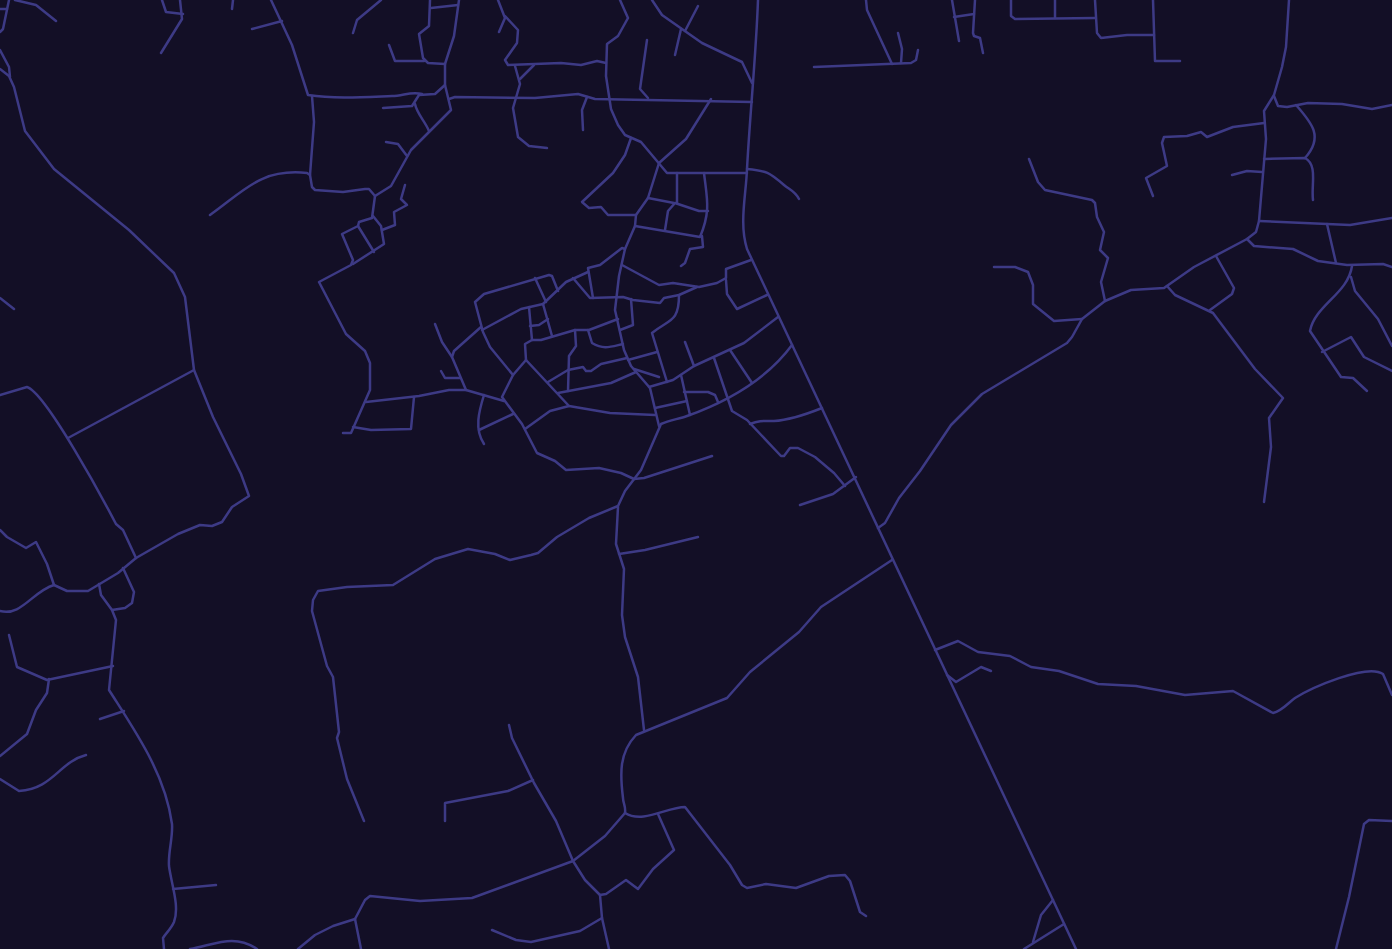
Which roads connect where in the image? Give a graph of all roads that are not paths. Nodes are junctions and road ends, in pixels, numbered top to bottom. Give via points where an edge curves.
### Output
1 (9, 0) edge
2 (15, 0) edge
3 (162, 0) edge
4 (180, 0) edge
5 (233, 0) edge
6 (271, 0) edge
7 (381, 0) edge
8 (430, 0) edge
9 (459, 0) edge
10 (498, 0) edge
11 (620, 0) edge
12 (652, 0) edge
13 (758, 0) edge
14 (866, 0) edge
15 (952, 0) edge
16 (975, 0) edge
17 (1011, 0) edge
18 (1054, 0) edge
19 (1095, 0) edge
20 (1153, 0) edge
21 (1290, 0) edge
22 (28, 1) edge
23 (458, 6) junction
24 (698, 6) dead end
25 (431, 8) junction
26 (0, 9) edge
27 (232, 9) dead end
28 (7, 10) junction
29 (183, 14) junction
30 (974, 14) junction
31 (505, 16) junction
32 (954, 17) junction
33 (1096, 18) junction
34 (1055, 19) junction
35 (56, 21) dead end
36 (282, 21) junction
37 (252, 29) dead end
38 (683, 30) junction
39 (0, 32) edge
40 (499, 32) dead end
41 (353, 33) dead end
42 (898, 33) dead end
43 (1154, 35) junction
44 (647, 40) dead end
45 (959, 40) dead end
46 (389, 45) dead end
47 (0, 50) edge
48 (918, 50) dead end
49 (161, 53) dead end
50 (983, 53) dead end
51 (675, 55) dead end
52 (424, 61) junction
53 (1180, 61) dead end
54 (606, 63) junction
55 (901, 63) junction
56 (445, 64) junction
57 (535, 64) junction
58 (892, 64) junction
59 (515, 66) junction
60 (814, 67) dead end
61 (0, 69) edge
62 (11, 80) junction
63 (520, 80) junction
64 (445, 85) junction
65 (753, 85) junction
66 (519, 92) junction
67 (422, 94) junction
68 (447, 94) junction
69 (1274, 95) junction
70 (312, 96) junction
71 (452, 97) junction
72 (587, 97) junction
73 (515, 98) junction
74 (521, 98) junction
75 (610, 98) junction
76 (449, 99) junction
77 (649, 99) junction
78 (711, 100) junction
79 (752, 102) junction
80 (415, 104) junction
81 (1296, 105) junction
82 (1392, 105) edge
83 (383, 108) dead end
84 (1264, 123) junction
85 (583, 130) dead end
86 (429, 131) junction
87 (631, 138) junction
88 (386, 142) dead end
89 (547, 148) dead end
90 (407, 156) junction
91 (1029, 158) dead end
92 (1305, 158) junction
93 (1264, 159) junction
94 (659, 163) junction
95 (747, 169) junction
96 (1263, 172) junction
97 (677, 173) junction
98 (704, 173) junction
99 (747, 173) junction
100 (310, 175) junction
101 (1232, 175) dead end
102 (405, 185) dead end
103 (375, 196) junction
104 (1153, 196) dead end
105 (648, 198) junction
106 (800, 198) dead end
107 (1313, 200) dead end
108 (676, 203) junction
109 (708, 211) junction
110 (210, 215) dead end
111 (636, 215) junction
112 (373, 216) junction
113 (1392, 218) edge
114 (1259, 221) junction
115 (1327, 224) junction
116 (358, 226) junction
117 (635, 226) junction
118 (382, 230) junction
119 (665, 230) junction
120 (701, 235) junction
121 (1247, 239) junction
122 (625, 249) junction
123 (374, 252) junction
124 (1216, 256) junction
125 (751, 260) junction
126 (1336, 263) junction
127 (352, 265) junction
128 (622, 265) junction
129 (681, 266) dead end
130 (1352, 266) junction
131 (994, 267) dead end
132 (1392, 267) edge
133 (588, 272) junction
134 (1350, 276) junction
135 (535, 278) junction
136 (573, 278) junction
137 (726, 278) junction
138 (1166, 286) junction
139 (697, 287) junction
140 (558, 291) junction
141 (679, 295) junction
142 (767, 295) junction
143 (618, 297) junction
144 (0, 298) edge
145 (593, 298) junction
146 (631, 299) junction
147 (1105, 302) junction
148 (544, 303) junction
149 (529, 307) junction
150 (14, 309) dead end
151 (1210, 310) junction
152 (778, 317) junction
153 (1082, 318) junction
154 (548, 319) junction
155 (618, 319) junction
156 (435, 324) dead end
157 (530, 326) junction
158 (482, 329) junction
159 (575, 330) junction
160 (588, 330) junction
161 (620, 330) junction
162 (552, 336) junction
163 (532, 340) junction
164 (685, 342) dead end
165 (623, 344) junction
166 (792, 345) junction
167 (1392, 346) edge
168 (730, 350) junction
169 (657, 352) junction
170 (1322, 352) junction
171 (452, 357) junction
172 (714, 358) junction
173 (627, 359) junction
174 (526, 360) junction
175 (694, 366) junction
176 (633, 369) junction
177 (194, 370) junction
178 (568, 370) junction
179 (440, 371) dead end
180 (1392, 371) edge
181 (636, 372) junction
182 (513, 375) junction
183 (681, 376) junction
184 (659, 377) dead end
185 (460, 378) junction
186 (548, 382) junction
187 (666, 382) junction
188 (752, 384) junction
189 (649, 387) junction
190 (466, 390) junction
191 (568, 391) junction
192 (1367, 391) dead end
193 (684, 392) junction
194 (558, 393) junction
195 (0, 395) edge
196 (484, 395) junction
197 (414, 397) junction
198 (726, 398) junction
199 (504, 401) junction
200 (687, 401) junction
201 (365, 402) junction
202 (718, 402) junction
203 (569, 406) junction
204 (655, 408) junction
205 (822, 408) junction
206 (513, 414) junction
207 (655, 414) junction
208 (690, 415) junction
209 (750, 424) junction
210 (659, 426) junction
211 (353, 427) junction
212 (525, 428) junction
213 (479, 430) junction
214 (343, 434) dead end
215 (68, 438) junction
216 (484, 444) dead end
217 (712, 456) dead end
218 (856, 477) junction
219 (634, 479) junction
220 (845, 486) junction
221 (1264, 502) dead end
222 (800, 505) dead end
223 (618, 506) junction
224 (878, 528) junction
225 (0, 530) edge
226 (698, 537) dead end
227 (619, 554) junction
228 (136, 558) junction
229 (892, 560) junction
230 (123, 568) junction
231 (99, 584) junction
232 (54, 585) junction
233 (112, 610) junction
234 (0, 611) edge
235 (9, 636) dead end
236 (935, 650) junction
237 (112, 666) junction
238 (991, 671) dead end
239 (946, 674) junction
240 (49, 680) junction
241 (1392, 694) edge
242 (124, 711) junction
243 (100, 718) dead end
244 (508, 725) dead end
245 (644, 730) junction
246 (86, 755) dead end
247 (0, 756) edge
248 (0, 779) edge
249 (533, 780) junction
250 (625, 813) junction
251 (658, 814) junction
252 (364, 820) dead end
253 (445, 821) dead end
254 (1392, 821) edge
255 (573, 861) junction
256 (216, 885) dead end
257 (173, 889) junction
258 (600, 895) junction
259 (1053, 900) junction
260 (866, 916) dead end
261 (602, 918) junction
262 (355, 920) junction
263 (1064, 924) junction
264 (492, 930) dead end
265 (1033, 942) junction
266 (164, 949) edge
267 (190, 949) edge
268 (256, 949) edge
269 (298, 949) edge
270 (360, 949) edge
271 (609, 949) edge
272 (1024, 949) edge
273 (1076, 949) edge
274 (1336, 949) edge

1 - 28 street
2 - 22 street
3 - 29 street via 166,12
4 - 29 street
5 - 27 street
6 - 36 street
7 - 41 street via 356,20
8 - 25 street
9 - 23 street
10 - 31 street
11 - 54 street via 628,18 618,36 607,44
12 - 38 street via 662,15
13 - 65 street
14 - 58 street
15 - 32 street
16 - 30 street
17 - 34 street via 1011,16 1015,19
18 - 34 street
19 - 33 street
20 - 43 street
21 - 69 street via 1286,47
22 - 35 street
23 - 25 street
23 - 56 street via 454,36
24 - 38 street
25 - 52 street via 428,9 429,26 420,34
26 - 28 street
28 - 39 street
29 - 49 street
30 - 32 street
30 - 50 street via 973,34 980,38
31 - 40 street
31 - 59 street via 518,30 517,43 506,60 508,65
32 - 45 street
33 - 34 street
33 - 43 street via 1101,38 1127,34
36 - 37 street
36 - 70 street via 307,94
38 - 51 street
38 - 65 street via 742,62
42 - 55 street
43 - 53 street via 1155,60
44 - 77 street via 640,89
46 - 52 street via 395,60
47 - 62 street via 9,67
48 - 55 street via 914,62
52 - 56 street
54 - 57 street
54 - 75 street
55 - 58 street
56 - 64 street
57 - 59 street
57 - 63 street
58 - 60 street
59 - 63 street
61 - 62 street
62 - 177 street via 25,131 54,169 142,241 174,273 185,297
63 - 66 street
64 - 67 street via 435,94
64 - 68 street
65 - 79 street
66 - 73 street
66 - 74 street
67 - 70 street
67 - 80 street via 417,96
68 - 71 street
68 - 76 street
69 - 81 street via 1278,106
69 - 84 street via 1264,111
70 - 100 street via 314,122
71 - 73 street
71 - 76 street
72 - 74 street via 575,94
72 - 75 street
72 - 85 street via 582,110
73 - 74 street
73 - 89 street via 514,119 518,137 529,146
75 - 77 street
75 - 87 street via 618,125
76 - 86 street via 451,111
77 - 78 street
78 - 79 street
78 - 94 street via 686,139
79 - 95 street
80 - 83 street
80 - 86 street
81 - 82 street via 1342,104 1372,109
81 - 92 street via 1316,134 1314,147
84 - 93 street
84 - 104 street via 1233,126 1207,137 1199,132 1164,137 1162,143 1167,166 1146,178
86 - 90 street
87 - 94 street via 641,142
87 - 111 street via 625,155 613,172 582,202 589,208 601,207 608,215
88 - 90 street via 398,144
90 - 103 street via 391,186
91 - 147 street via 1038,182 1045,190 1095,203 1104,232 1100,250 1108,258 1100,286
92 - 93 street
92 - 107 street via 1314,169 1311,184
93 - 96 street
94 - 97 street via 667,173
94 - 105 street
95 - 99 street
95 - 106 street via 773,174
96 - 101 street via 1247,171
96 - 114 street
97 - 98 street
97 - 108 street
98 - 99 street
98 - 109 street
99 - 125 street via 743,198 744,237
100 - 103 street via 315,190 343,192 369,189
100 - 110 street via 299,172 266,176 253,182
102 - 118 street via 401,199 406,206 394,212 395,226
103 - 112 street
105 - 108 street
105 - 111 street
108 - 109 street
108 - 119 street via 668,211
109 - 120 street via 708,220
111 - 117 street
112 - 116 street via 359,222
112 - 118 street
113 - 115 street via 1350,225
114 - 115 street
114 - 121 street via 1256,232
115 - 126 street
116 - 123 street
116 - 127 street via 342,234
117 - 119 street
117 - 122 street
118 - 123 street via 384,244
119 - 120 street
120 - 129 street via 703,247 690,249
121 - 124 street
121 - 126 street via 1254,246 1293,249 1318,261
122 - 128 street
122 - 133 street via 600,266 588,268
123 - 127 street
124 - 138 street via 1194,266
124 - 151 street via 1234,288 1232,294
125 - 137 street via 726,269
125 - 142 street
126 - 130 street
127 - 201 street via 319,282 346,334 369,358 370,390
128 - 139 street via 655,284
128 - 143 street
130 - 132 street via 1383,264
130 - 134 street
131 - 153 street via 1014,267 1028,272 1033,285 1033,304 1054,320
133 - 136 street
133 - 145 street
134 - 167 street via 1355,291 1378,319
134 - 170 street via 1310,329
135 - 140 street via 552,276
135 - 148 street
135 - 158 street via 480,296 476,302
136 - 140 street
136 - 145 street via 585,294
137 - 139 street
137 - 142 street via 727,294 737,309
138 - 147 street via 1132,290
138 - 151 street via 1175,295
139 - 141 street
140 - 148 street
141 - 146 street via 664,298 658,303
141 - 169 street via 677,314 669,324 652,333
142 - 152 street
143 - 145 street
143 - 146 street
143 - 155 street via 615,310
144 - 150 street
146 - 161 street via 633,325
147 - 153 street
148 - 149 street
148 - 154 street
149 - 157 street
149 - 158 street
151 - 221 street via 1255,370 1283,398 1269,418 1271,447
152 - 166 street
152 - 168 street via 750,340
153 - 224 street via 1067,343 982,394 951,425 885,523
154 - 157 street via 539,326
154 - 162 street
155 - 160 street
155 - 161 street
156 - 171 street
157 - 163 street
158 - 171 street
158 - 182 street via 492,351
159 - 160 street
159 - 162 street
159 - 178 street via 576,346 569,356
160 - 165 street via 592,343 598,347 606,349
161 - 165 street
162 - 163 street
163 - 174 street via 525,344
164 - 175 street
165 - 173 street
166 - 188 street
166 - 205 street
168 - 172 street
168 - 188 street
169 - 173 street
169 - 187 street
170 - 180 street via 1351,337 1364,357
170 - 192 street via 1341,377 1353,378
171 - 185 street
172 - 175 street
172 - 198 street
173 - 176 street
173 - 178 street via 601,364 591,371 582,367
174 - 182 street
174 - 186 street
175 - 183 street
176 - 181 street
176 - 184 street
177 - 215 street
177 - 228 street via 249,496 232,507 218,524 198,526
178 - 186 street
178 - 191 street
179 - 185 street via 445,378
181 - 189 street
181 - 191 street via 611,383
182 - 199 street via 502,394
183 - 187 street
183 - 193 street
185 - 190 street
186 - 194 street
187 - 189 street
188 - 198 street
189 - 204 street
190 - 196 street
190 - 197 street via 438,391
191 - 194 street
193 - 200 street
193 - 202 street via 711,393
194 - 203 street
195 - 215 street via 31,388 47,405
196 - 199 street
196 - 213 street via 478,417
197 - 201 street
197 - 211 street via 411,429
198 - 202 street
198 - 209 street via 732,411
199 - 206 street
200 - 204 street
200 - 208 street
201 - 211 street
202 - 208 street
203 - 207 street via 610,413
203 - 212 street via 550,411
204 - 207 street
205 - 209 street via 798,417 776,421 762,419
205 - 218 street
206 - 212 street
206 - 213 street
207 - 210 street
208 - 210 street
209 - 220 street via 780,456 790,448 798,448 828,467
210 - 219 street
211 - 214 street via 350,434
212 - 219 street via 537,453 564,469 599,468
213 - 216 street
215 - 228 street
217 - 219 street
218 - 220 street
218 - 224 street
219 - 223 street
220 - 222 street via 833,494
223 - 227 street via 616,544
223 - 252 street via 589,518 557,537 541,552 531,555 510,560 468,549 435,560 393,585 322,590 316,594 312,611 333,677 337,738 347,779
224 - 229 street
225 - 232 street via 26,548 36,542
226 - 227 street
227 - 245 street via 624,569 622,615 638,677
228 - 230 street
229 - 236 street
229 - 245 street via 820,607 799,632 750,672 727,698
230 - 231 street
230 - 233 street via 134,592 132,604
231 - 232 street via 80,592
231 - 233 street via 102,598
232 - 234 street via 37,593 19,609 7,613
233 - 237 street via 116,626
235 - 240 street via 17,667
236 - 239 street
236 - 241 street via 958,641 978,652 1010,656 1031,666 1098,684 1136,686 1185,695 1233,691 1273,713 1312,688 1372,671 1383,674
237 - 240 street
237 - 242 street via 109,690
238 - 239 street via 981,667 956,682
239 - 259 street
240 - 247 street via 47,693 27,734
242 - 243 street
242 - 257 street via 152,760 170,814 169,860
244 - 249 street
245 - 250 street via 629,742 622,757
246 - 248 street via 71,761 40,787 19,791
249 - 253 street via 508,791 445,803
249 - 255 street via 554,816
250 - 251 street
250 - 255 street via 605,836
251 - 258 street via 674,850 652,869 638,889 626,880
251 - 260 street via 682,806 687,809 746,887 766,884 793,888 829,876 845,875 860,912
254 - 274 street via 1369,820 1364,824
255 - 258 street
255 - 262 street via 468,899 420,901 370,896
256 - 257 street
257 - 266 street via 175,917 163,938
258 - 261 street
259 - 263 street
259 - 265 street via 1041,915
261 - 264 street via 580,931 531,942
261 - 271 street
262 - 269 street via 315,935
262 - 270 street
263 - 265 street
263 - 273 street
265 - 272 street
267 - 268 street via 232,939

